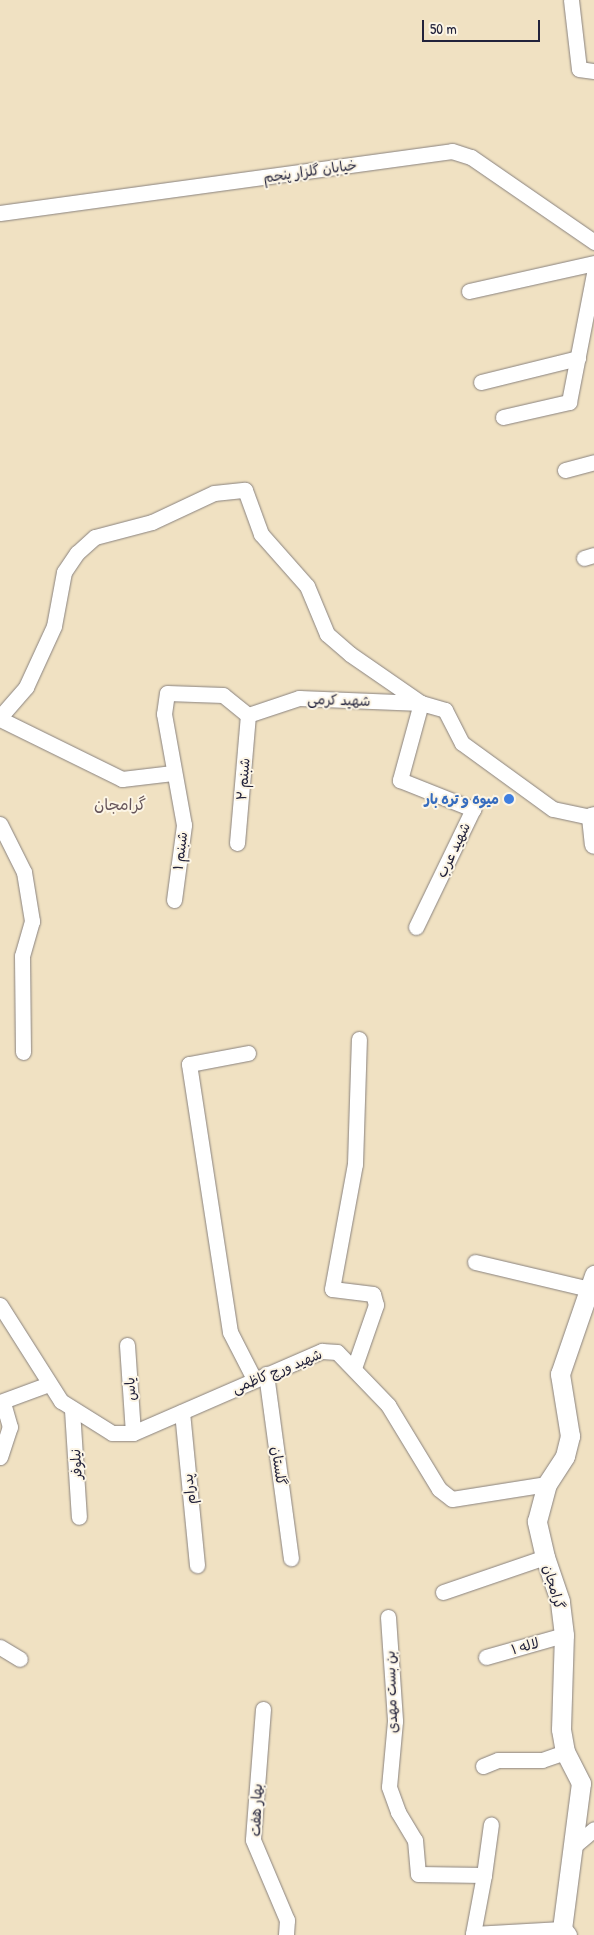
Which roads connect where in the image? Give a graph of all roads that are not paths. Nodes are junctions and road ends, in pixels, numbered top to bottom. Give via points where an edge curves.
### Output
1 (571, 0) edge
2 (594, 71) edge
3 (0, 213) edge
4 (594, 242) edge
5 (594, 263) edge
6 (594, 273) edge
7 (469, 291) dead end
8 (578, 358) junction
9 (481, 382) dead end
10 (503, 417) dead end
11 (594, 462) edge
12 (565, 470) dead end
13 (421, 703) junction
14 (248, 716) junction
15 (0, 718) edge
16 (173, 773) junction
17 (593, 816) edge
18 (0, 824) edge
19 (237, 843) dead end
20 (594, 844) edge
21 (174, 900) dead end
22 (416, 927) dead end
23 (359, 1039) dead end
24 (23, 1052) dead end
25 (248, 1053) dead end
26 (475, 1262) dead end
27 (592, 1282) edge
28 (0, 1305) edge
29 (587, 1315) edge
30 (127, 1345) dead end
31 (354, 1368) junction
32 (260, 1376) junction
33 (49, 1384) junction
34 (2, 1402) edge
35 (72, 1410) junction
36 (182, 1412) junction
37 (133, 1433) junction
38 (0, 1457) edge
39 (547, 1484) junction
40 (79, 1517) dead end
41 (545, 1557) junction
42 (291, 1558) dead end
43 (197, 1565) dead end
44 (443, 1592) dead end
45 (388, 1617) dead end
46 (564, 1635) junction
47 (0, 1647) edge
48 (486, 1657) dead end
49 (20, 1659) dead end
50 (263, 1709) dead end
51 (565, 1752) junction
52 (483, 1766) dead end
53 (491, 1824) dead end
54 (594, 1829) edge
55 (574, 1846) junction
56 (484, 1875) junction
57 (564, 1932) edge
58 (286, 1935) edge
59 (473, 1935) edge

1 - 2 street via 580,69
3 - 4 street, خیابان گلزار پنجم via 452,151 471,157
5 - 7 street
6 - 8 street
8 - 9 street
8 - 10 street via 569,402
11 - 12 street
13 - 14 street, شهید کرمی via 299,698
13 - 15 street via 350,654 328,634 307,586 262,534 245,490 214,494 152,522 95,537 76,553 64,572 54,626 26,687
13 - 17 street via 445,710 462,743 552,810
13 - 22 street, شهید عرب via 400,780 473,809
14 - 16 street via 223,695 167,693 164,714
14 - 19 street, شبنم ۲
15 - 16 street via 122,779
16 - 21 street, شبنم ۱ via 184,825
17 - 20 street
18 - 24 street via 24,872 32,921 22,956
23 - 31 street via 355,1164 332,1289 373,1294 376,1305
25 - 32 street, گلستان via 189,1064 230,1332
26 - 27 street
27 - 29 street, گرامجان
28 - 33 street, شهید ورچ کاظمی
29 - 39 street, گرامجان via 560,1374 570,1436 565,1456
30 - 37 street, یاس
31 - 32 street, شهید ورچ کاظمی via 336,1352 322,1351
31 - 39 street, شهید ورچ کاظمی via 388,1405 439,1489 452,1499
32 - 36 street, شهید ورچ کاظمی
32 - 42 street, گلستان
33 - 34 street
33 - 35 street, شهید ورچ کاظمی
34 - 38 street via 10,1427
35 - 37 street, شهید ورچ کاظمی via 112,1433
35 - 40 street, نیلوفر
36 - 37 street, شهید ورچ کاظمی
36 - 43 street, پدرام
39 - 41 street, گرامجان via 537,1521
41 - 44 street
41 - 46 street, گرامجان via 560,1601
45 - 56 street, بن بست مهدی via 394,1721 389,1787 398,1812 415,1840 418,1874
46 - 48 street, لاله ۱
46 - 51 street, گرامجان via 561,1729
47 - 49 street
50 - 58 street, بهار هفت via 254,1840 287,1920
51 - 52 street via 542,1760 498,1760
51 - 55 street, گرامجان via 581,1783
53 - 56 street
54 - 55 street
55 - 57 street, گرامجان
56 - 59 street
57 - 59 street

